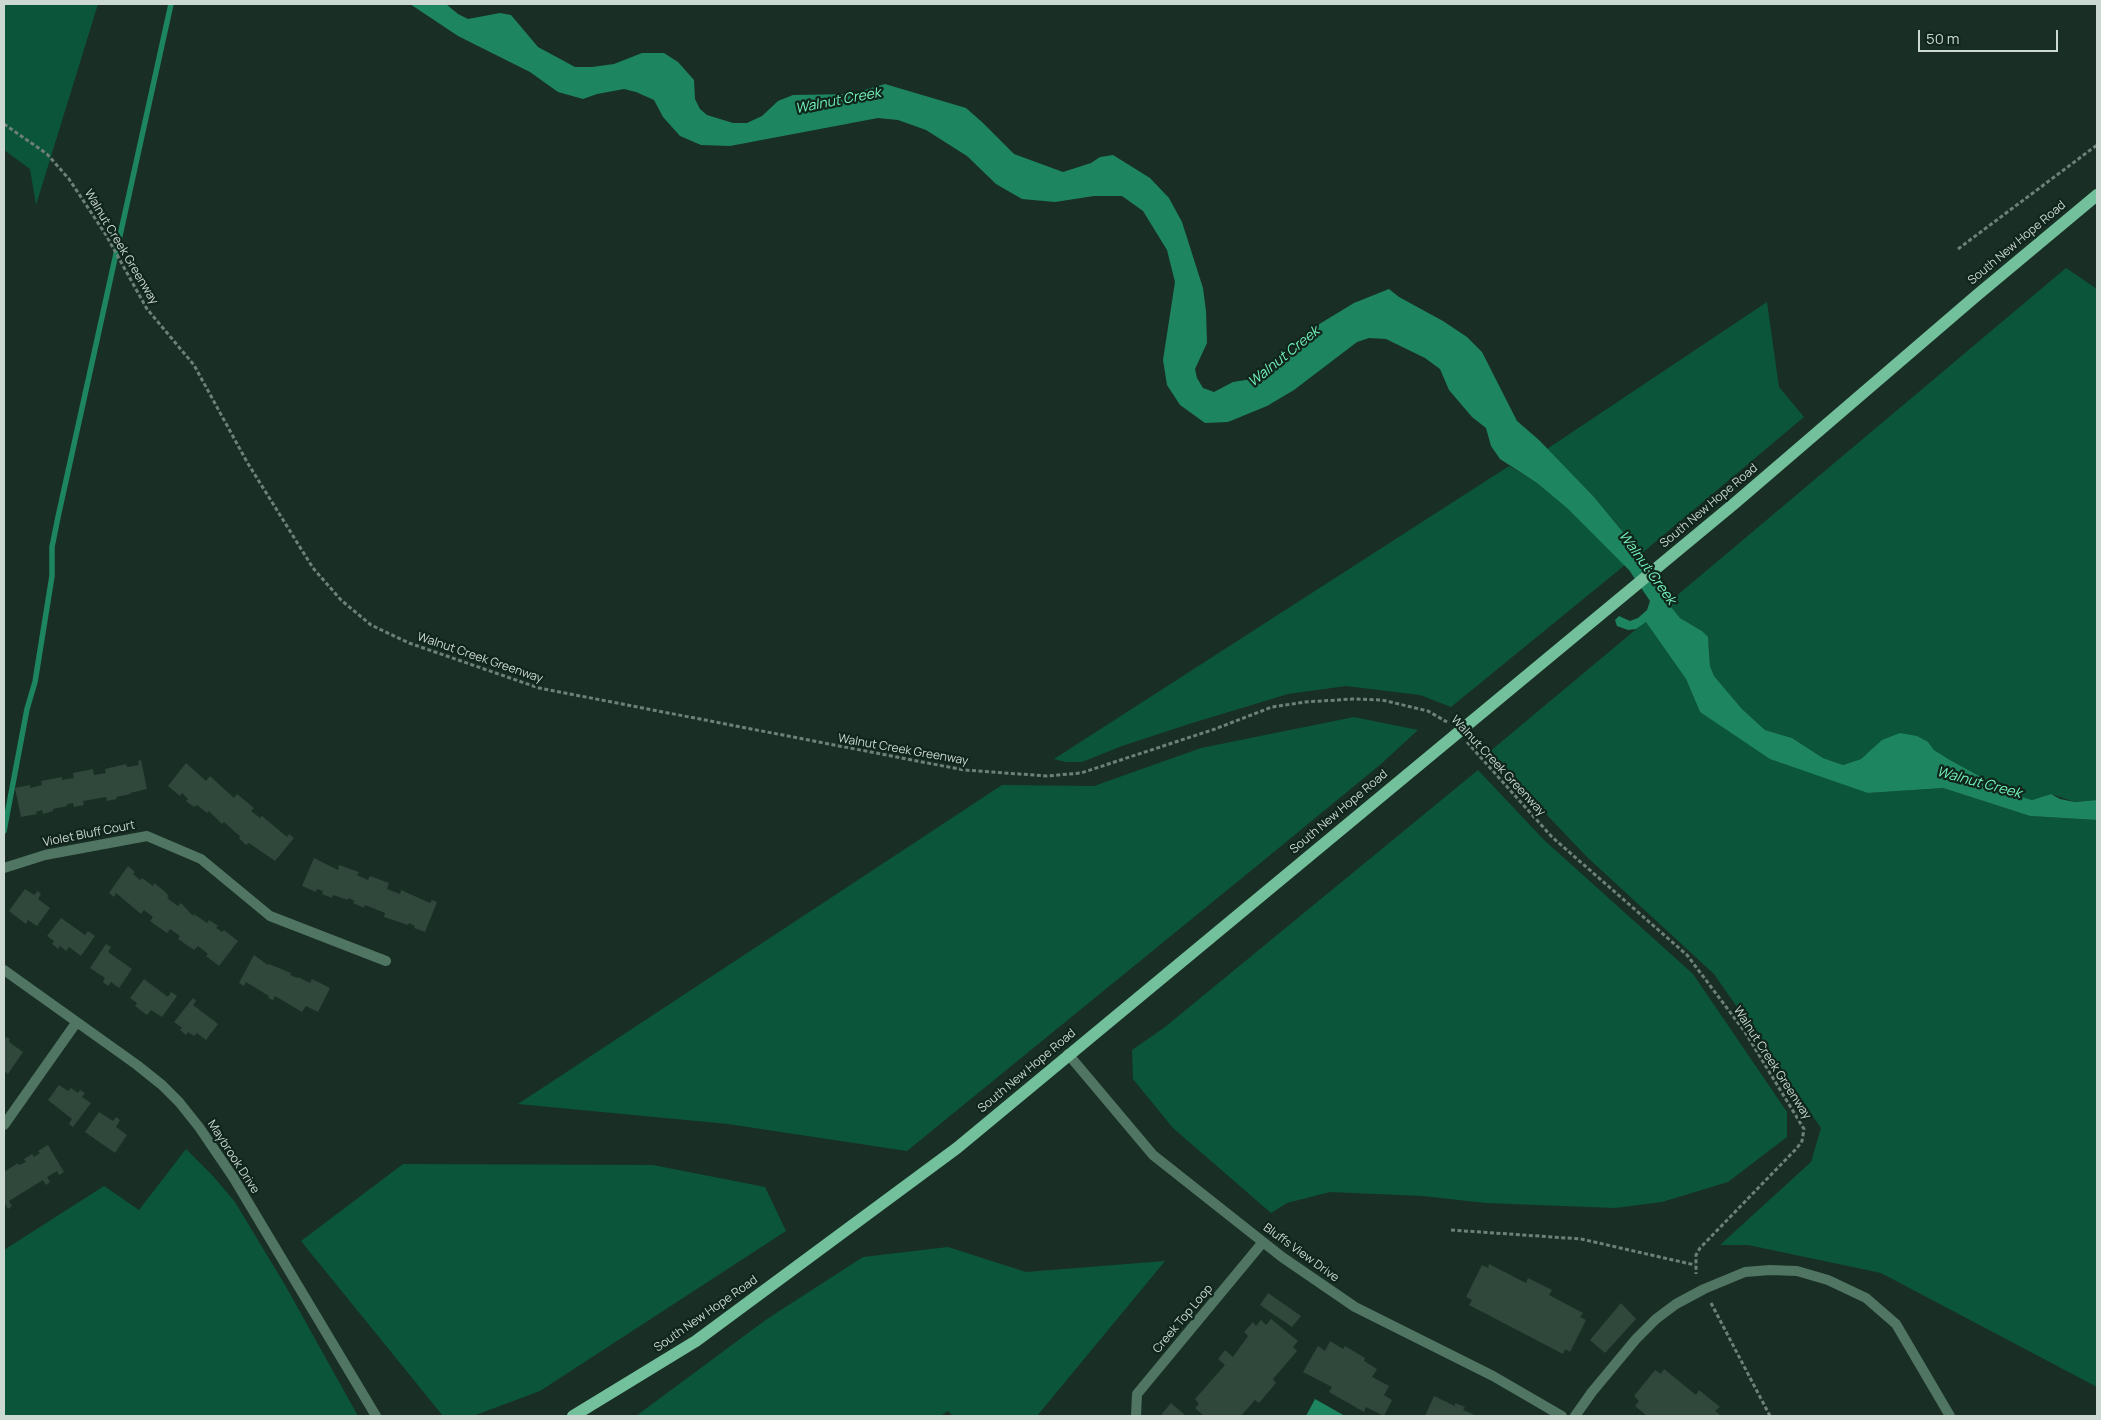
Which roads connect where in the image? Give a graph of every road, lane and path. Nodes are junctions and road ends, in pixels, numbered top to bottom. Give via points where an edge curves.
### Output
1 (4, 124) edge
2 (2097, 145) edge
3 (2097, 196) edge
4 (1958, 249) dead end
5 (1452, 726) dead end
6 (1462, 736) dead end
7 (4, 868) edge
8 (386, 961) dead end
9 (4, 970) edge
10 (76, 1023) junction
11 (1068, 1054) junction
12 (4, 1125) edge
13 (1451, 1230) dead end
14 (1263, 1242) junction
15 (1695, 1265) junction
16 (1696, 1274) dead end
17 (1711, 1303) dead end
18 (376, 1416) edge
19 (573, 1416) edge
20 (1136, 1416) edge
21 (1562, 1416) edge
22 (1575, 1416) edge
23 (1770, 1416) edge
24 (1950, 1416) edge

1 - 5 path, Walnut Creek Greenway via 47,154 69,180 106,236 147,309 194,365 247,462 313,568 341,600 370,625 409,643 539,688 964,770 1046,776 1081,773 1272,708 1305,702 1382,700 1428,711
2 - 4 path
3 - 11 main road, South New Hope Road via 1735,503
6 - 15 path, Walnut Creek Greenway via 1552,837 1687,955 1745,1032 1804,1129 1802,1141 1786,1162 1707,1239 1696,1255
7 - 8 street, Violet Bluff Court via 45,854 147,836 201,859 270,916
9 - 10 street, Maybrook Drive
10 - 12 street
10 - 18 street, Maybrook Drive via 162,1085 198,1127 233,1178
11 - 14 street, Bluffs View Drive via 1153,1155
11 - 19 main road, South New Hope Road via 957,1148 696,1341
13 - 15 path via 1581,1239
14 - 20 street, Creek Top Loop via 1137,1394
14 - 21 street, Bluffs View Drive via 1355,1307 1493,1376
15 - 16 path, Walnut Creek Greenway
17 - 23 path
22 - 24 street via 1636,1339 1676,1304 1745,1272 1770,1270 1797,1271 1828,1280 1866,1298 1896,1324

